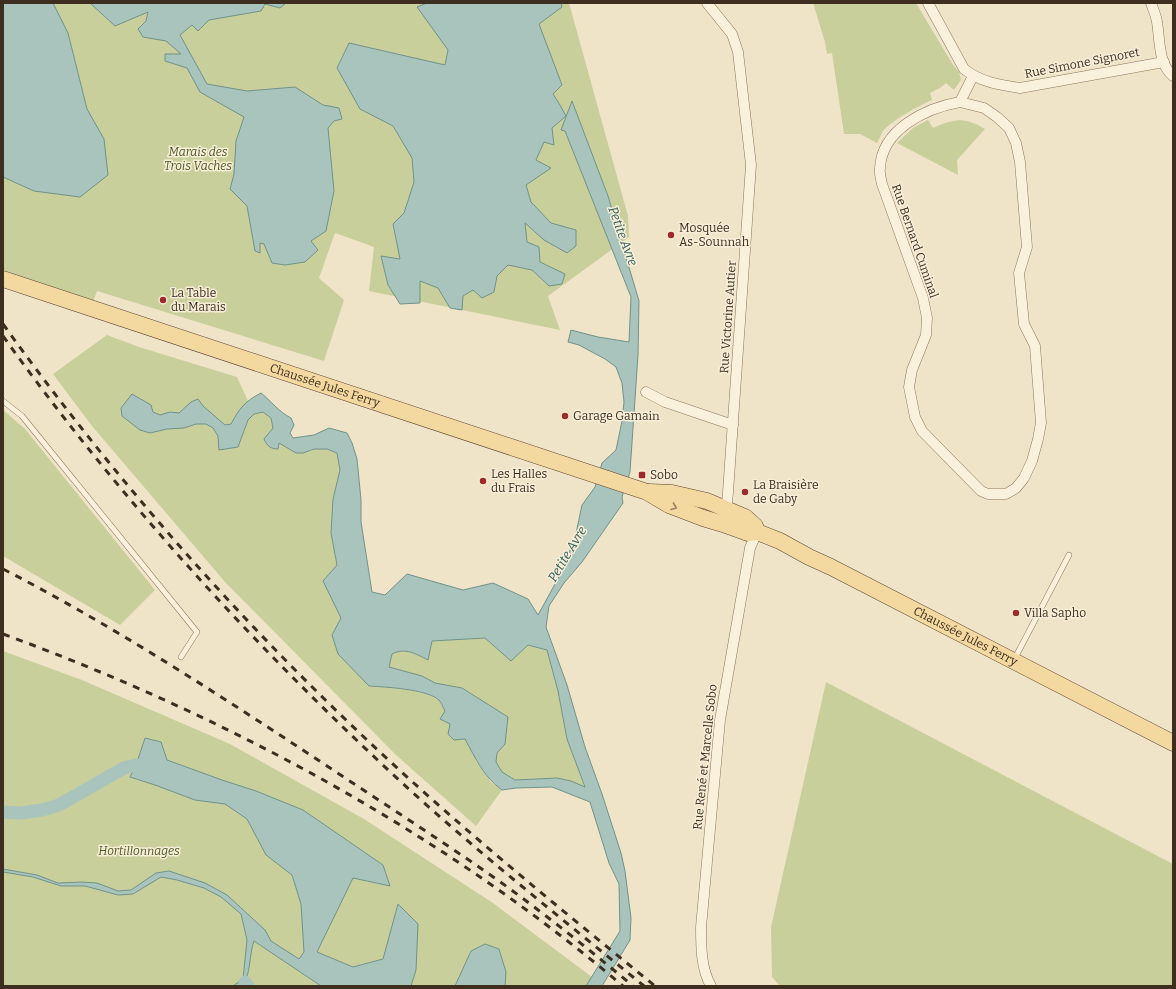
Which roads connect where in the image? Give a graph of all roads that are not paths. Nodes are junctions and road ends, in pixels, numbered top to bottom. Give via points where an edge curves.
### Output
1 (928, 3) edge
2 (1151, 3) edge
3 (711, 5) edge
4 (1164, 62) junction
5 (973, 76) junction
6 (1173, 76) edge
7 (960, 102) junction
8 (3, 279) edge
9 (646, 392) dead end
10 (3, 401) edge
11 (733, 425) junction
12 (725, 516) junction
13 (757, 532) junction
14 (1069, 555) dead end
15 (181, 657) dead end
16 (1013, 661) junction
17 (1173, 743) edge
18 (711, 986) edge

1 - 5 street, Rue Simone Signoret via 964,69
2 - 4 street via 1157,20
3 - 11 street, Rue Victorine Autier via 732,34 738,52 751,165
4 - 5 street, Rue Simone Signoret via 1020,88 996,84
4 - 6 street
5 - 7 street
7 - 7 street, Rue Bernard Cuminal via 943,105 911,120 896,132 887,144 880,168 882,184 923,298 927,318 926,335 912,370 910,387 914,418 922,431 981,491 988,494 1006,494 1016,488 1024,478 1032,461 1041,423 1035,346 1024,324 1019,273 1027,247 1020,162 1016,143 1009,128 984,108
8 - 12 main road, Chaussée Jules Ferry via 627,486 707,502
9 - 11 street via 665,402
10 - 15 lane via 22,416 197,632
11 - 12 street, Rue Victorine Autier
12 - 13 main road, Chaussée Jules Ferry via 748,533
13 - 16 main road, Chaussée Jules Ferry via 783,542
13 - 18 street, Rue René et Marcelle Sobo via 750,548 719,728 701,927 706,977
14 - 16 lane
16 - 17 main road, Chaussée Jules Ferry

